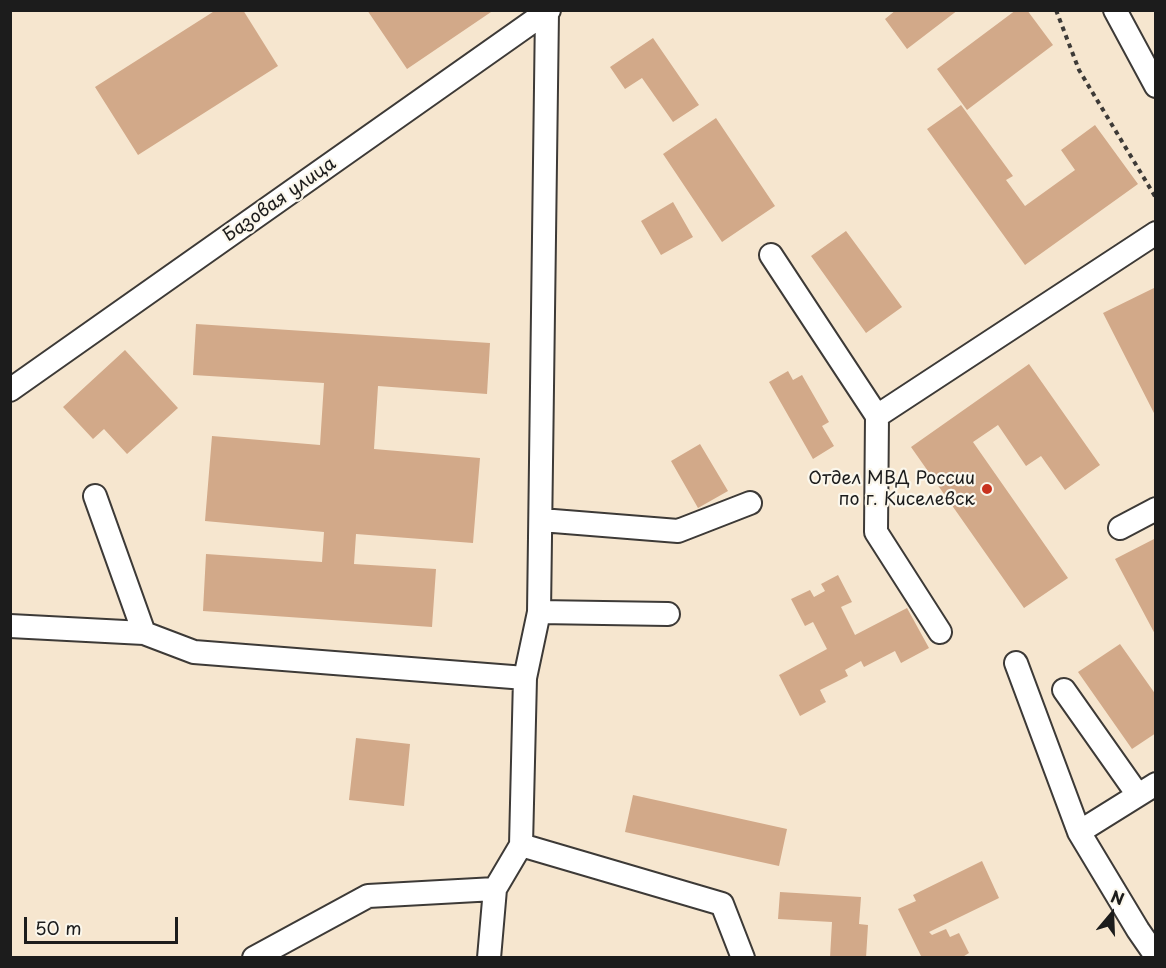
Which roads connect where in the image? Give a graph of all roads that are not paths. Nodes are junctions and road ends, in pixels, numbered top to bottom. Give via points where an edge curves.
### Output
1 (1115, 10) edge
2 (548, 11) edge
3 (1155, 86) edge
4 (1155, 233) edge
5 (771, 255) dead end
6 (10, 390) edge
7 (876, 416) junction
8 (95, 496) dead end
9 (750, 503) dead end
10 (1155, 509) edge
11 (541, 520) junction
12 (1120, 528) dead end
13 (539, 612) junction
14 (668, 614) dead end
15 (10, 626) edge
16 (940, 632) dead end
17 (144, 633) junction
18 (1016, 663) dead end
19 (525, 678) junction
20 (1064, 690) dead end
21 (1147, 789) edge
22 (1079, 832) junction
23 (520, 845) junction
24 (495, 889) junction
25 (1155, 956) edge
26 (254, 957) edge
27 (489, 957) edge
28 (743, 957) edge

1 - 3 street
2 - 6 street, Базовая улица
2 - 11 street
4 - 7 street
5 - 7 street
7 - 16 street via 876,532
8 - 17 street
9 - 11 street via 678,531
10 - 12 street
11 - 13 street
13 - 14 street
13 - 19 street
15 - 17 street
17 - 19 street via 194,652
18 - 22 street
19 - 23 street
20 - 21 street
21 - 22 street
22 - 25 street
23 - 24 street
23 - 28 street via 722,904
24 - 26 street via 368,896
24 - 27 street

